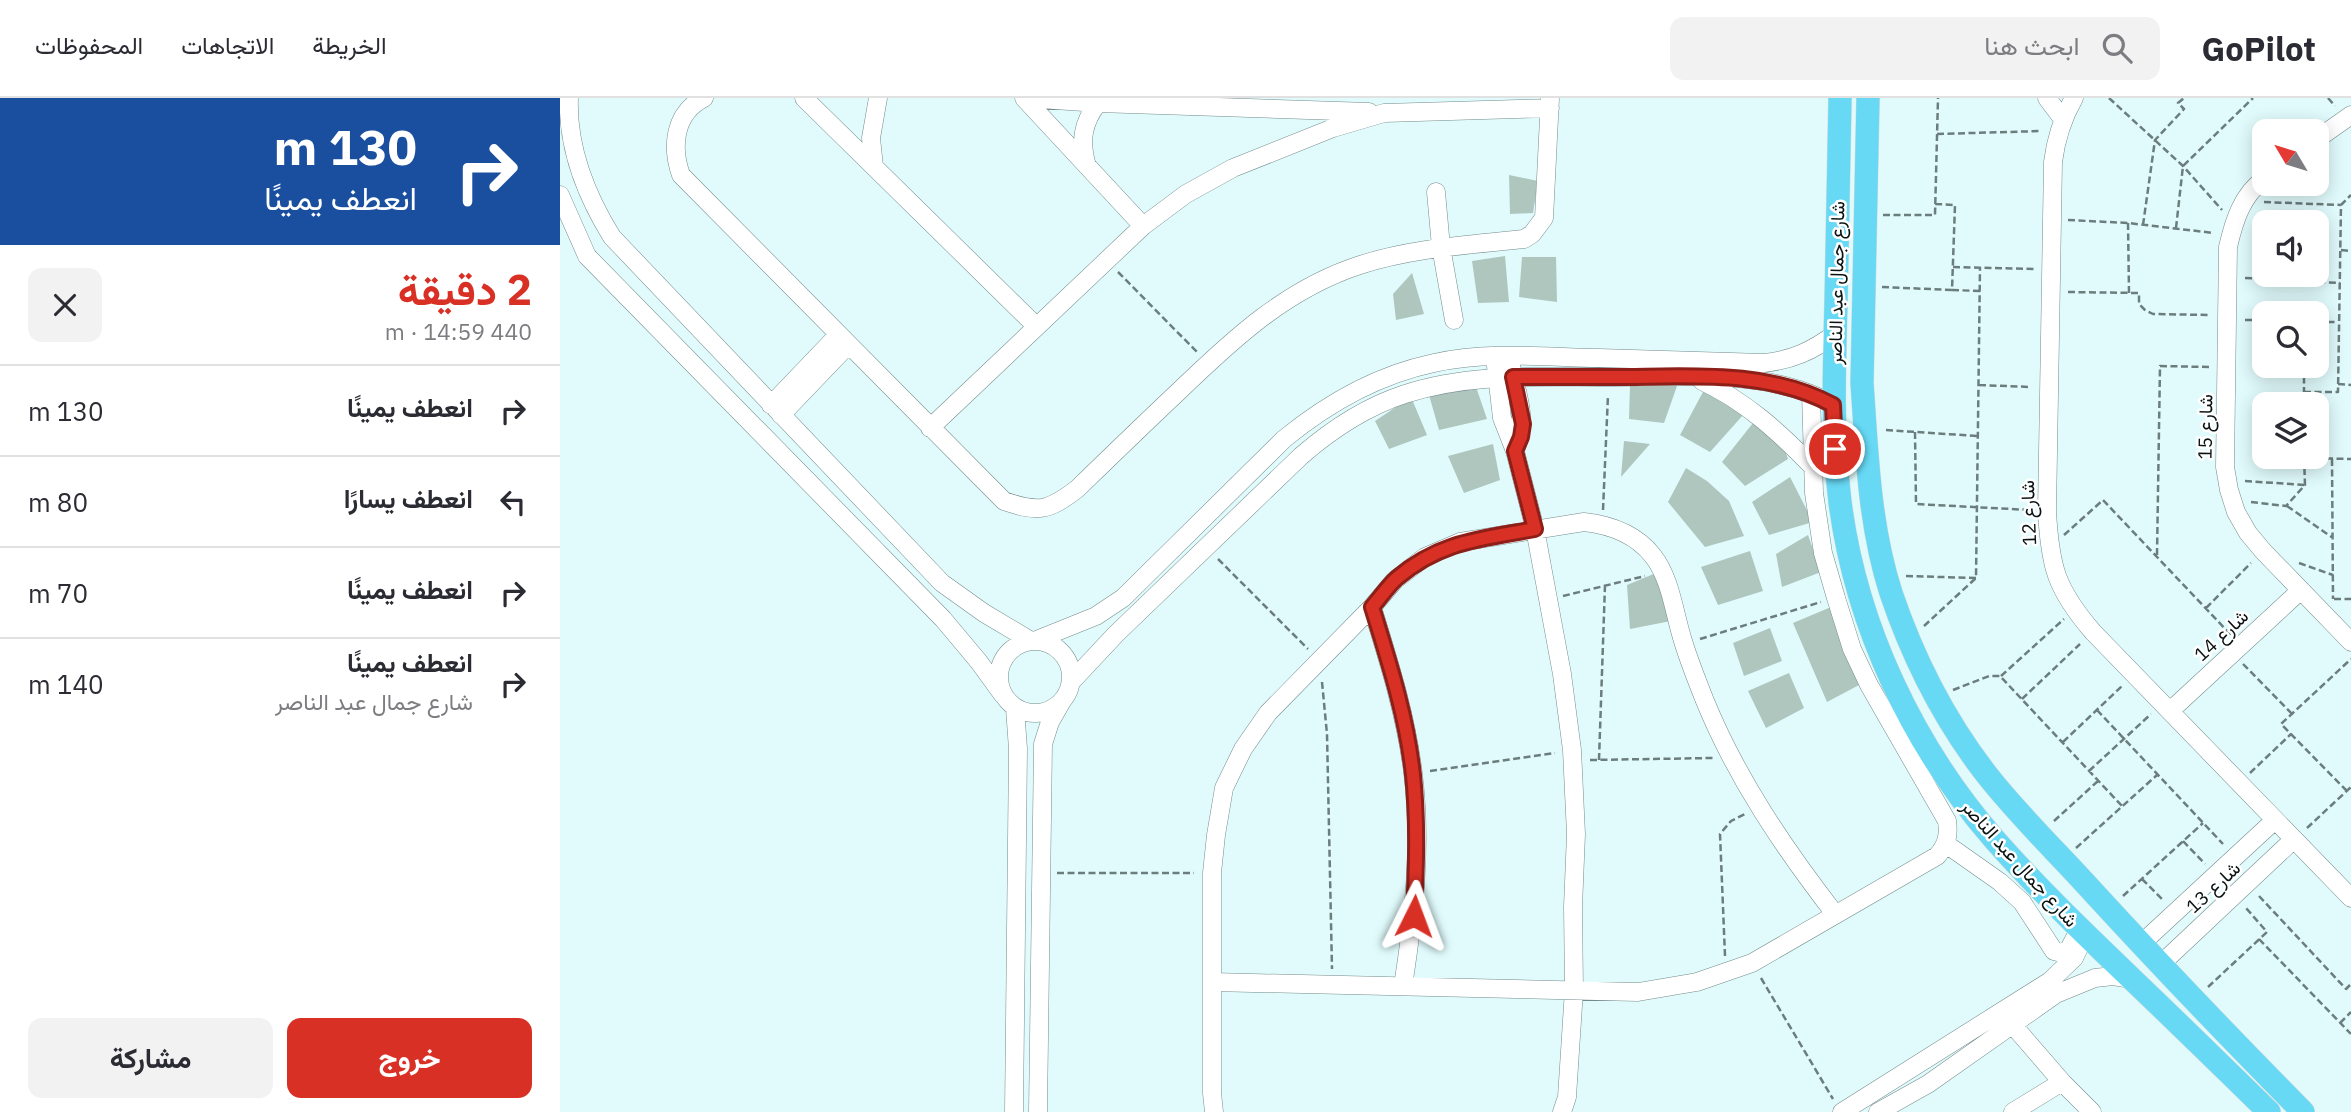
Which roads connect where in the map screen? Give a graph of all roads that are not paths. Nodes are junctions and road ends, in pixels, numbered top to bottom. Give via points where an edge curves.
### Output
1 (569, 98) edge
2 (705, 98) edge
3 (804, 98) edge
4 (878, 98) edge
5 (1025, 98) edge
6 (1840, 98) edge
7 (1868, 98) edge
8 (2047, 98) edge
9 (2074, 98) edge
10 (1098, 103) junction
11 (1550, 103) edge
12 (1384, 113) junction
13 (2351, 115) edge
14 (2062, 118) junction
15 (2329, 131) edge
16 (1087, 166) junction
17 (874, 167) junction
18 (1436, 192) dead end
19 (2252, 193) edge
20 (560, 195) edge
21 (1143, 226) junction
22 (1441, 247) junction
23 (1454, 320) dead end
24 (1036, 326) junction
25 (1835, 334) junction
26 (843, 340) junction
27 (1502, 356) junction
28 (1744, 371) junction
29 (1690, 376) junction
30 (1505, 377) junction
31 (1811, 394) junction
32 (1833, 405) junction
33 (776, 410) junction
34 (930, 428) junction
35 (1812, 466) junction
36 (1535, 529) junction
37 (2301, 590) junction
38 (1372, 607) junction
39 (1033, 641) junction
40 (2351, 642) edge
41 (1071, 682) junction
42 (1009, 701) junction
43 (1062, 701) junction
44 (2166, 707) junction
45 (2275, 820) junction
46 (2294, 839) junction
47 (1946, 844) junction
48 (2351, 898) edge
49 (1835, 914) junction
50 (2082, 932) junction
51 (2141, 944) junction
52 (2160, 965) junction
53 (2133, 979) junction
54 (1212, 982) junction
55 (1403, 986) junction
56 (2053, 987) junction
57 (1574, 990) junction
58 (2012, 1024) junction
59 (1919, 1065) junction
60 (2062, 1082) junction
61 (1928, 1084) junction
62 (1212, 1093) junction
63 (1838, 1106) edge
64 (1567, 1107) edge
65 (1014, 1112) edge
66 (1038, 1112) edge
67 (1203, 1112) edge
68 (1214, 1112) edge
69 (1878, 1112) edge
70 (2013, 1112) edge
71 (2092, 1112) edge
72 (2269, 1112) edge
73 (2303, 1112) edge

1 - 33 street via 576,161 612,237
2 - 26 street via 687,111 678,126 675,159 681,175
3 - 17 street
4 - 17 street via 871,138
5 - 10 street
5 - 16 street
6 - 25 main road, شارع جمال عبد الناصر
7 - 51 main road, شارع جمال عبد الناصر via 1862,383 1872,511 1890,590 1930,688 1957,733 1987,775
8 - 14 street
9 - 14 street, شارع 12
10 - 12 street
10 - 16 street via 1084,126
11 - 12 street
11 - 22 street via 1544,218 1539,227 1524,239
12 - 21 street via 1332,128 1233,168 1186,194
13 - 15 street
14 - 44 street, شارع 12 via 2053,162 2049,549 2074,610
16 - 21 street
17 - 24 street
18 - 22 street
19 - 37 street, شارع 15 via 2233,223 2228,247 2225,467 2236,513 2248,533
20 - 42 street via 587,256 943,619
21 - 24 street
22 - 23 street
22 - 34 street via 1359,265 1278,305 1241,332 1056,505 1029,510 1004,501
24 - 34 street
25 - 28 street via 1802,355
25 - 32 main road, شارع جمال عبد الناصر
26 - 33 street
26 - 34 street
27 - 28 street
27 - 30 street
27 - 39 street via 1434,363 1366,385 1337,400 1284,439 1123,598 1096,616
28 - 29 street
28 - 31 street
29 - 30 street
29 - 35 street via 1755,413
30 - 36 street via 1502,418
30 - 41 street via 1406,393 1377,404 1324,436
31 - 32 street
31 - 35 street
32 - 50 main road, شارع جمال عبد الناصر via 1836,468 1848,544 1889,674 1963,801
33 - 39 street via 942,583
35 - 47 street via 1821,544 1852,649 1887,720 1947,821
36 - 38 street via 1460,542 1425,557 1395,580
36 - 49 street via 1603,524 1639,541 1653,555 1663,571 1683,644 1732,758 1763,813
36 - 57 street via 1572,755
37 - 40 street, شارع 15
37 - 44 street, شارع 14
38 - 54 street via 1268,713 1224,788 1212,873
38 - 55 street via 1403,715 1413,774 1418,845
39 - 41 street via 1062,653
39 - 42 street via 1017,645 1000,667 999,681
41 - 43 street
42 - 43 street via 1027,712 1040,713
42 - 65 street via 1018,749
43 - 66 street via 1043,744
44 - 45 street, شارع 12
45 - 46 street, شارع 12
45 - 51 street, شارع 13
46 - 48 street, شارع 12
46 - 52 street, شارع 13
47 - 49 street via 1931,860
47 - 50 street via 2022,902 2054,951 2069,949
49 - 57 street via 1726,974 1638,992
50 - 53 main road, شارع جمال عبد الناصر
50 - 56 street via 2074,958
51 - 52 main road, شارع جمال عبد الناصر
52 - 73 main road, شارع جمال عبد الناصر
53 - 56 street via 2113,976
53 - 72 main road, شارع جمال عبد الناصر
54 - 55 street
54 - 62 street
55 - 57 street
56 - 58 street
56 - 59 street
57 - 64 street
58 - 60 street
58 - 61 street
59 - 61 street
59 - 63 street
60 - 70 street
60 - 71 street
61 - 69 street
62 - 67 street
62 - 68 street

